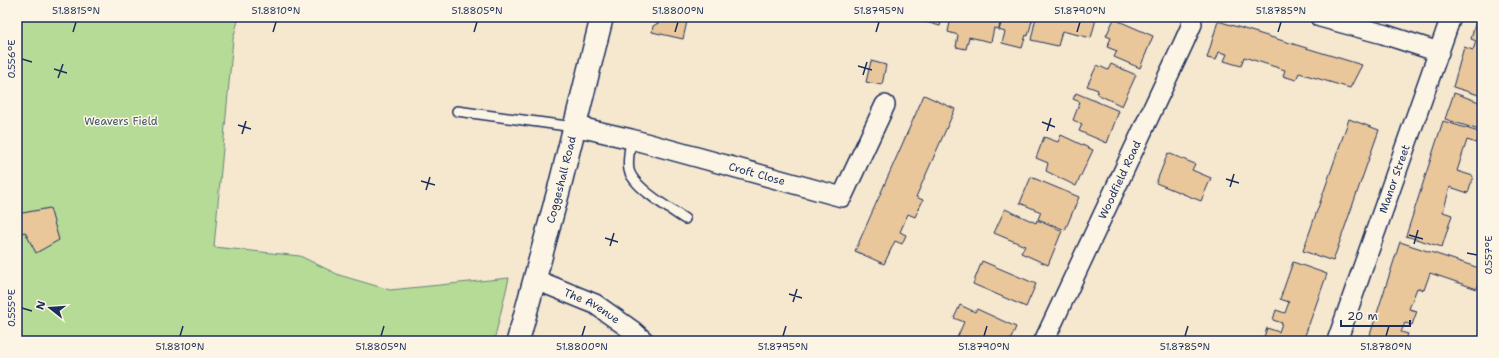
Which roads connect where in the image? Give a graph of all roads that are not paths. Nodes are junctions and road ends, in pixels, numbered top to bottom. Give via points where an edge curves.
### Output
1 (602, 17) edge
2 (1191, 17) edge
3 (1320, 17) edge
4 (1451, 17) edge
5 (1438, 52) junction
6 (886, 105) dead end
7 (457, 111) dead end
8 (574, 127) junction
9 (631, 139) junction
10 (685, 219) dead end
11 (534, 279) junction
12 (518, 341) edge
13 (644, 341) edge
14 (1044, 341) edge
15 (1337, 341) edge

1 - 8 main road, Coggeshall Road
2 - 14 street, Woodfield Road via 1192,24 1184,42
3 - 5 street
4 - 5 street, Manor Street
5 - 15 street, Manor Street
6 - 9 street, Croft Close via 842,197
7 - 8 lane
8 - 9 street, Croft Close
8 - 11 main road, Coggeshall Road
9 - 10 lane via 629,169 632,178 640,187
11 - 12 main road, Coggeshall Road
11 - 13 street, The Avenue via 595,304

